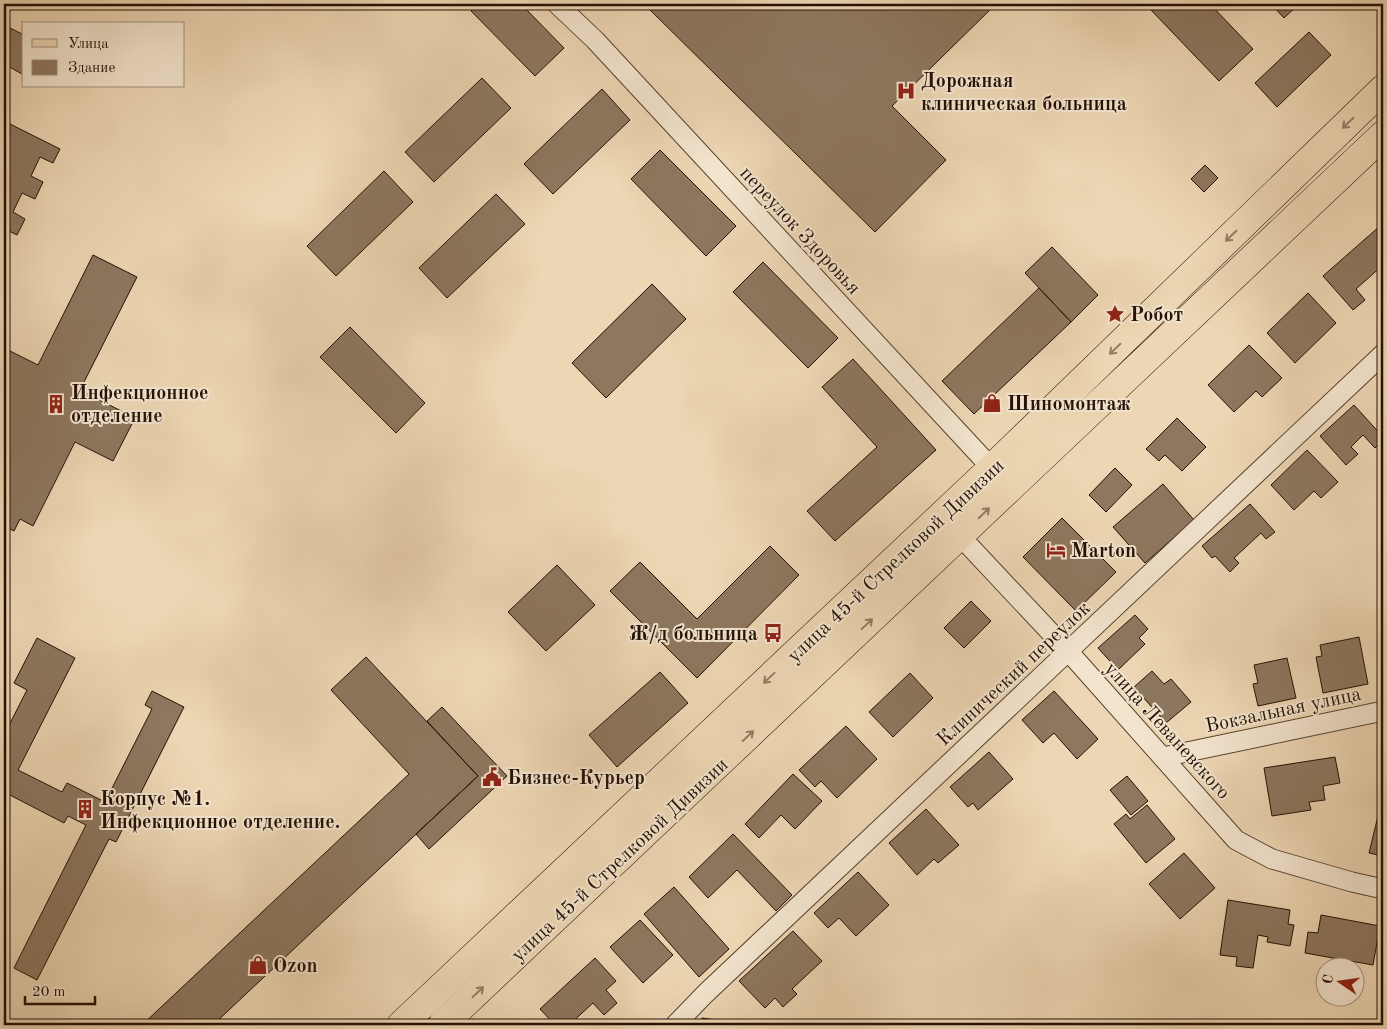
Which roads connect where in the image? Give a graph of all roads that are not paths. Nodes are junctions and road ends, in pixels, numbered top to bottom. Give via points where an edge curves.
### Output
1 (557, 4) edge
2 (1383, 89) edge
3 (1383, 135) edge
4 (1383, 354) edge
5 (992, 468) junction
6 (1010, 488) junction
7 (960, 536) junction
8 (1068, 651) junction
9 (1383, 711) edge
10 (1163, 757) junction
11 (1383, 889) edge
12 (448, 1023) edge
13 (402, 1025) edge
14 (675, 1025) edge

1 - 5 street, переулок Здоровья via 595,40
2 -> 5 main road, улица 45-й Стрелковой Дивизии
3 - 6 main road, улица 45-й Стрелковой Дивизии
4 - 8 street, Клинический переулок
5 - 6 street, переулок Здоровья
5 -> 13 main road, улица 45-й Стрелковой Дивизии
7 -> 6 main road, улица 45-й Стрелковой Дивизии
7 - 8 street, улица Леваневского
12 -> 7 main road, улица 45-й Стрелковой Дивизии
8 - 10 street, улица Леваневского
8 - 14 street, Клинический переулок
9 - 10 street, Вокзальная улица
10 - 11 street, улица Леваневского via 1236,840 1272,859

